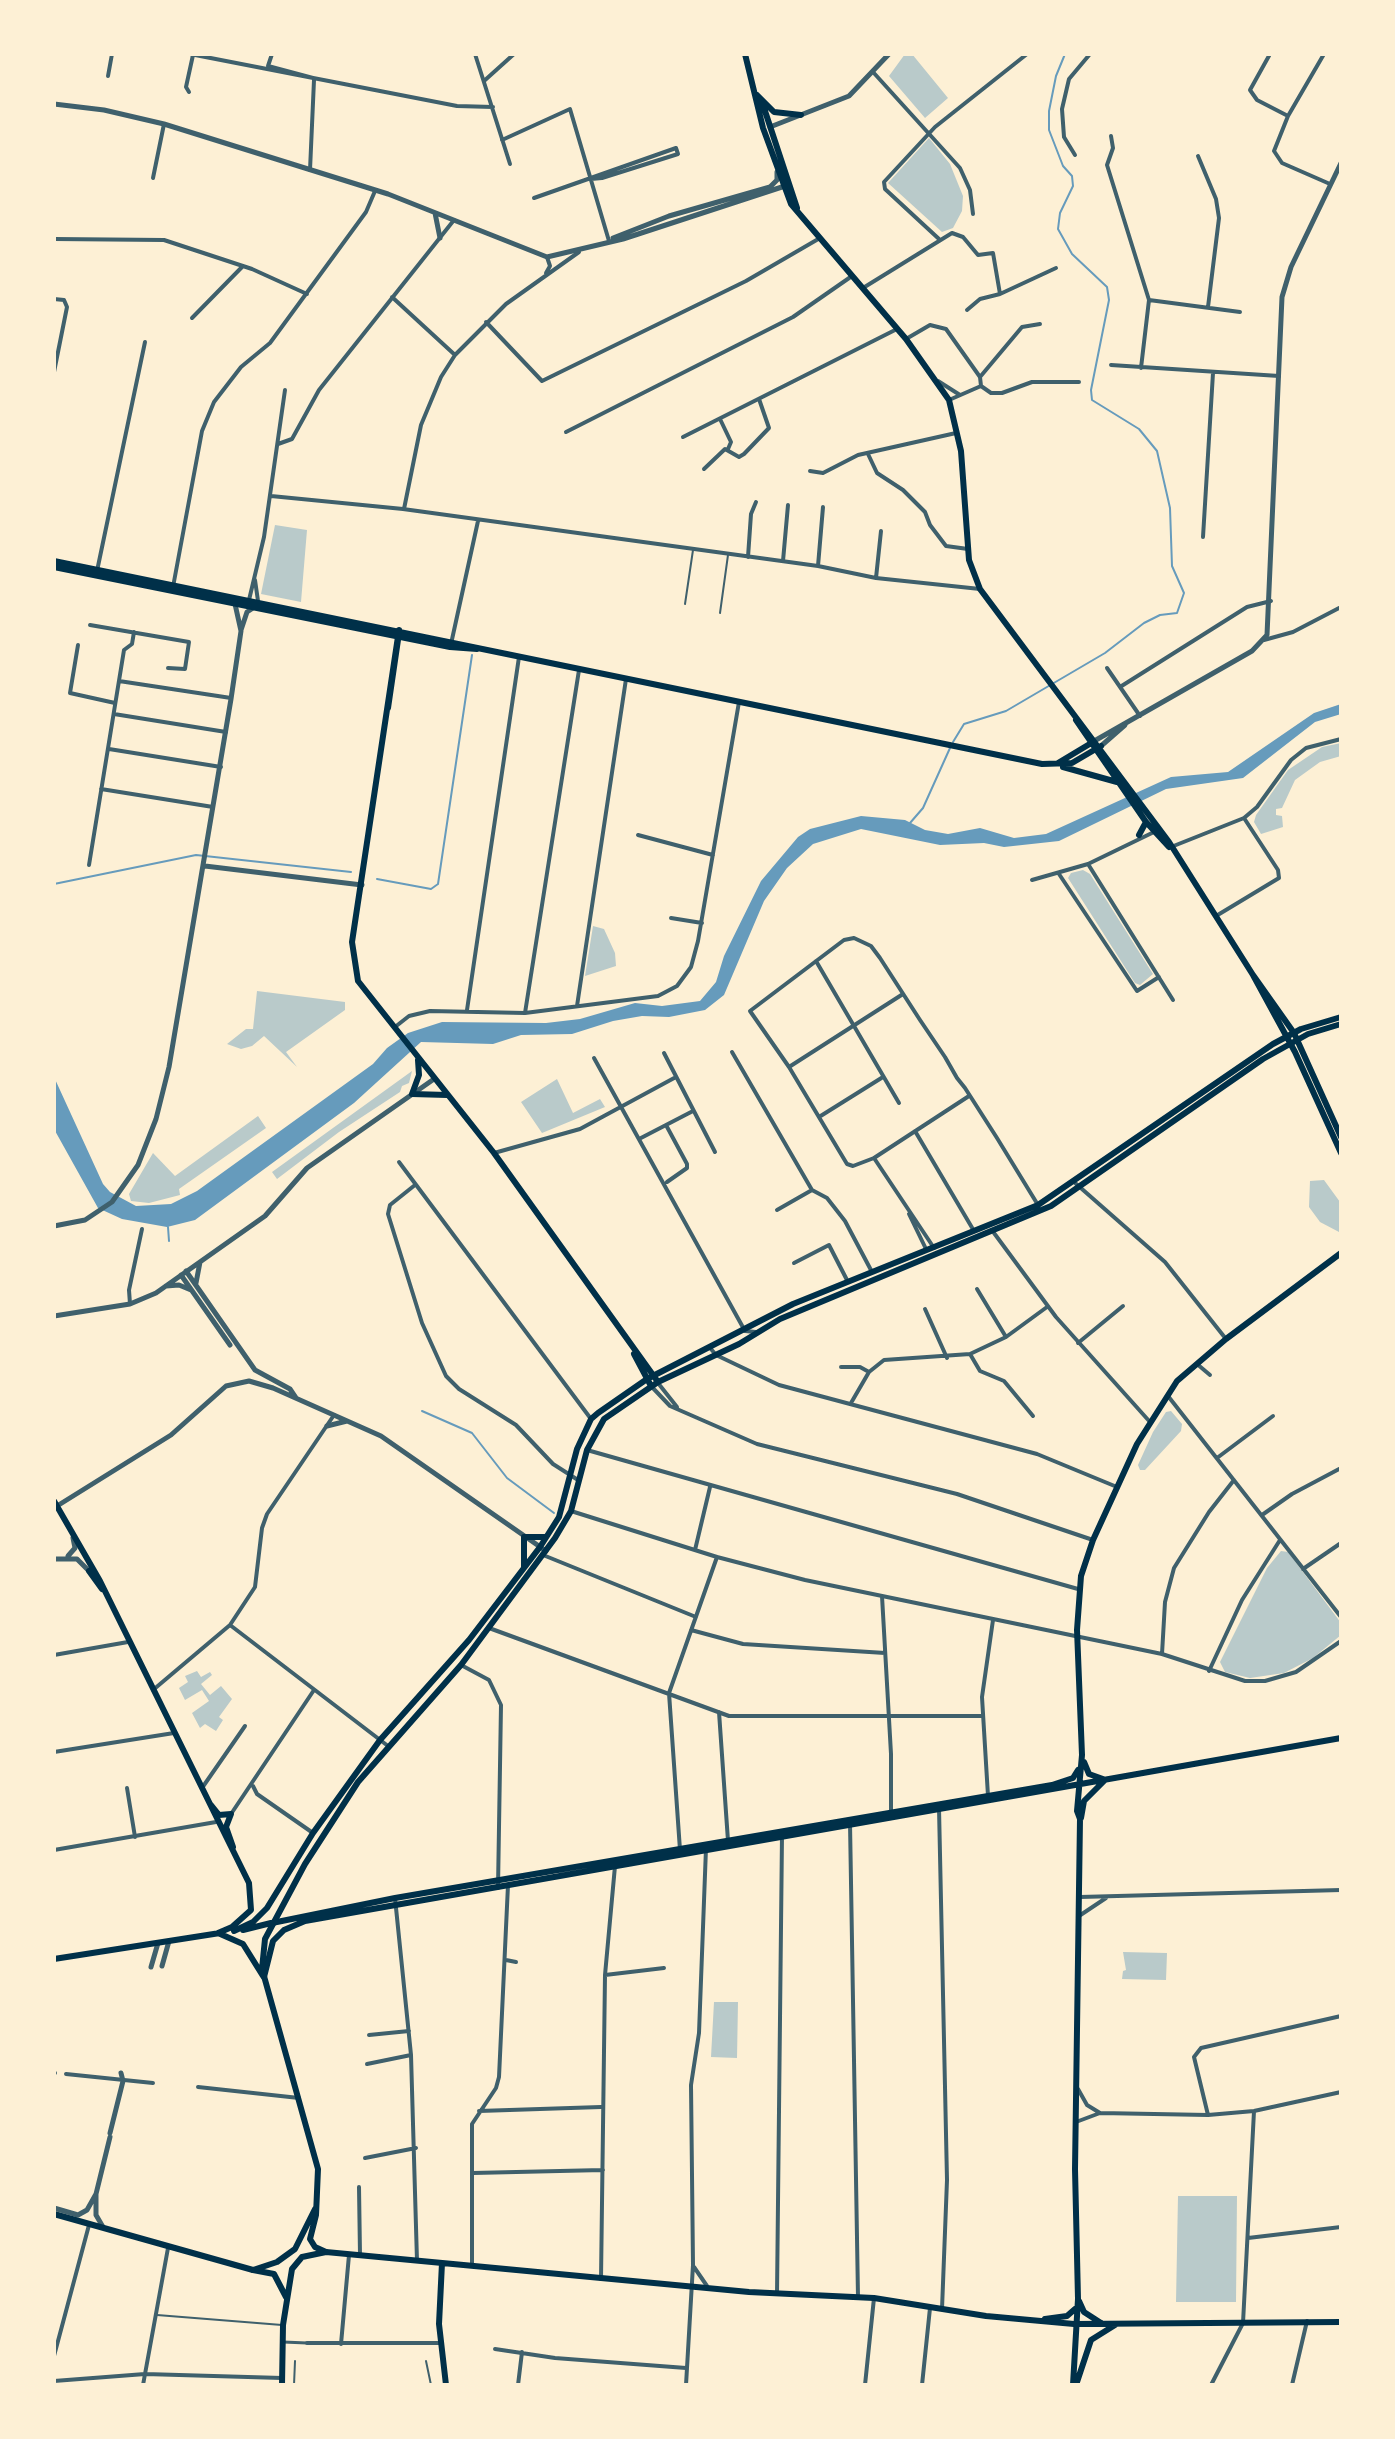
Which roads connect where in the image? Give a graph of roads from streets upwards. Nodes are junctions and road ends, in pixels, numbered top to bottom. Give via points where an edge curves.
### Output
1 (112, 54) edge
2 (191, 54) edge
3 (272, 54) edge
4 (475, 54) edge
5 (514, 54) edge
6 (745, 54) edge
7 (889, 54) edge
8 (1027, 54) edge
9 (1090, 54) edge
10 (1270, 54) edge
11 (1324, 54) edge
12 (873, 72) junction
13 (108, 76) dead end
14 (314, 80) junction
15 (484, 81) junction
16 (189, 92) dead end
17 (754, 92) junction
18 (54, 104) edge
19 (493, 107) junction
20 (801, 115) junction
21 (1288, 116) junction
22 (164, 124) junction
23 (766, 128) junction
24 (930, 133) junction
25 (1111, 136) dead end
26 (502, 140) junction
27 (1075, 155) dead end
28 (1198, 156) dead end
29 (1341, 163) edge
30 (510, 164) dead end
31 (310, 171) junction
32 (777, 172) junction
33 (153, 178) dead end
34 (591, 179) junction
35 (1331, 185) junction
36 (786, 186) junction
37 (375, 191) junction
38 (534, 198) dead end
39 (434, 212) junction
40 (973, 214) dead end
41 (454, 220) junction
42 (440, 238) junction
43 (820, 238) junction
44 (54, 239) edge
45 (939, 239) junction
46 (609, 241) junction
47 (579, 252) junction
48 (547, 257) junction
49 (243, 266) junction
50 (1056, 268) dead end
51 (852, 276) junction
52 (542, 278) junction
53 (863, 288) junction
54 (307, 294) junction
55 (1000, 294) junction
56 (392, 297) junction
57 (54, 299) edge
58 (1149, 300) junction
59 (1208, 307) junction
60 (967, 310) dead end
61 (1240, 312) dead end
62 (192, 318) dead end
63 (486, 322) junction
64 (1040, 324) dead end
65 (897, 329) junction
66 (906, 339) junction
67 (145, 342) dead end
68 (455, 355) junction
69 (1111, 365) dead end
70 (1141, 368) junction
71 (54, 372) edge
72 (1213, 373) junction
73 (1279, 376) junction
74 (980, 377) junction
75 (938, 381) junction
76 (1079, 382) dead end
77 (981, 386) junction
78 (285, 390) dead end
79 (960, 395) junction
80 (759, 399) junction
81 (949, 400) junction
82 (720, 419) junction
83 (566, 432) dead end
84 (959, 432) junction
85 (683, 437) dead end
86 (278, 444) junction
87 (728, 449) junction
88 (868, 453) junction
89 (704, 469) dead end
90 (810, 471) dead end
91 (271, 496) junction
92 (756, 502) dead end
93 (788, 505) dead end
94 (823, 507) dead end
95 (403, 509) junction
96 (478, 521) junction
97 (881, 531) dead end
98 (1203, 537) dead end
99 (968, 549) junction
100 (748, 557) junction
101 (783, 561) junction
102 (54, 564) edge
103 (818, 566) junction
104 (97, 572) junction
105 (876, 578) junction
106 (255, 580) junction
107 (172, 588) junction
108 (980, 589) junction
109 (249, 600) junction
110 (1271, 601) junction
111 (235, 603) junction
112 (258, 605) junction
113 (1341, 607) edge
114 (90, 625) dead end
115 (241, 631) junction
116 (134, 632) junction
117 (398, 634) junction
118 (1264, 640) junction
119 (451, 644) junction
120 (78, 645) dead end
121 (519, 657) junction
122 (168, 668) dead end
123 (1107, 668) dead end
124 (579, 670) junction
125 (626, 679) junction
126 (119, 681) junction
127 (1120, 687) junction
128 (231, 699) junction
129 (739, 702) junction
130 (115, 703) junction
131 (114, 714) junction
132 (1140, 716) junction
133 (226, 732) junction
134 (1341, 739) edge
135 (1096, 745) junction
136 (108, 749) junction
137 (1056, 764) junction
138 (221, 767) junction
139 (1120, 784) junction
140 (101, 789) junction
141 (1130, 794) junction
142 (214, 807) junction
143 (1244, 818) junction
144 (1152, 825) junction
145 (638, 835) dead end
146 (1137, 838) junction
147 (1172, 851) junction
148 (713, 855) junction
149 (206, 864) junction
150 (1088, 864) junction
151 (89, 865) dead end
152 (1059, 874) junction
153 (1032, 880) dead end
154 (363, 885) junction
155 (1216, 916) junction
156 (671, 918) dead end
157 (702, 923) junction
158 (816, 961) junction
159 (1159, 977) junction
160 (903, 994) junction
161 (1173, 1000) dead end
162 (577, 1006) junction
163 (467, 1010) junction
164 (525, 1013) junction
165 (1341, 1017) edge
166 (1341, 1024) edge
167 (854, 1025) junction
168 (395, 1031) junction
169 (1292, 1038) junction
170 (732, 1052) dead end
171 (664, 1053) dead end
172 (594, 1058) dead end
173 (418, 1060) junction
174 (789, 1067) junction
175 (676, 1077) junction
176 (883, 1077) junction
177 (434, 1079) junction
178 (412, 1094) junction
179 (447, 1095) junction
180 (969, 1096) junction
181 (899, 1103) dead end
182 (623, 1108) junction
183 (693, 1111) junction
184 (819, 1117) junction
185 (666, 1125) junction
186 (915, 1131) junction
187 (1341, 1137) edge
188 (639, 1139) junction
189 (1340, 1149) edge
190 (715, 1152) dead end
191 (494, 1153) junction
192 (874, 1158) junction
193 (399, 1162) dead end
194 (666, 1183) junction
195 (1077, 1184) junction
196 (415, 1185) junction
197 (812, 1190) junction
198 (1038, 1205) junction
199 (777, 1210) dead end
200 (54, 1226) edge
201 (142, 1229) dead end
202 (974, 1231) junction
203 (994, 1233) junction
204 (931, 1252) junction
205 (1341, 1253) edge
206 (201, 1261) junction
207 (794, 1263) dead end
208 (183, 1273) junction
209 (872, 1273) junction
210 (883, 1277) junction
211 (848, 1282) junction
212 (164, 1287) junction
213 (194, 1288) junction
214 (977, 1289) dead end
215 (130, 1304) junction
216 (1048, 1306) junction
217 (1123, 1306) dead end
218 (925, 1309) dead end
219 (54, 1316) edge
220 (745, 1331) junction
221 (756, 1332) junction
222 (1006, 1337) junction
223 (1226, 1339) junction
224 (1078, 1343) junction
225 (230, 1345) dead end
226 (713, 1352) junction
227 (970, 1354) junction
228 (947, 1358) junction
229 (1196, 1363) junction
230 (841, 1367) dead end
231 (869, 1372) junction
232 (1210, 1375) dead end
233 (652, 1381) junction
234 (1167, 1394) junction
235 (297, 1399) junction
236 (851, 1403) junction
237 (334, 1415) junction
238 (1033, 1416) dead end
239 (1273, 1416) dead end
240 (591, 1419) junction
241 (348, 1421) junction
242 (1150, 1422) junction
243 (327, 1426) junction
244 (587, 1450) junction
245 (1217, 1458) junction
246 (1341, 1468) edge
247 (574, 1479) junction
248 (1234, 1480) junction
249 (710, 1487) junction
250 (1117, 1487) junction
251 (55, 1503) edge
252 (571, 1511) junction
253 (1262, 1515) junction
254 (72, 1533) junction
255 (547, 1536) junction
256 (524, 1537) junction
257 (1280, 1539) junction
258 (1093, 1540) junction
259 (1341, 1543) edge
260 (695, 1550) junction
261 (543, 1551) junction
262 (67, 1557) junction
263 (717, 1557) junction
264 (54, 1559) edge
265 (1303, 1569) junction
266 (523, 1570) junction
267 (89, 1571) joint
268 (102, 1589) junction
269 (1078, 1589) junction
270 (882, 1596) junction
271 (696, 1617) junction
272 (1341, 1617) edge
273 (993, 1620) junction
274 (482, 1623) junction
275 (230, 1625) junction
276 (491, 1629) junction
277 (691, 1630) junction
278 (1077, 1636) junction
279 (1341, 1641) edge
280 (128, 1642) junction
281 (885, 1653) junction
282 (1162, 1654) junction
283 (54, 1655) edge
284 (461, 1665) junction
285 (1209, 1671) junction
286 (153, 1690) junction
287 (314, 1690) junction
288 (669, 1693) junction
289 (719, 1712) junction
290 (983, 1716) junction
291 (889, 1717) junction
292 (245, 1726) dead end
293 (174, 1733) junction
294 (1341, 1738) edge
295 (380, 1740) junction
296 (388, 1746) junction
297 (54, 1752) edge
298 (1082, 1755) junction
299 (1106, 1779) junction
300 (252, 1784) junction
301 (1078, 1785) junction
302 (127, 1788) dead end
303 (202, 1788) junction
304 (257, 1794) junction
305 (245, 1795) junction
306 (988, 1799) junction
307 (209, 1802) junction
308 (938, 1808) junction
309 (231, 1814) junction
310 (891, 1816) junction
311 (1080, 1819) junction
312 (216, 1822) junction
313 (850, 1824) junction
314 (313, 1833) junction
315 (782, 1836) junction
316 (135, 1837) junction
317 (728, 1845) junction
318 (54, 1850) edge
319 (234, 1850) junction
320 (704, 1850) junction
321 (680, 1854) junction
322 (615, 1866) junction
323 (508, 1883) junction
324 (498, 1884) junction
325 (1341, 1890) edge
326 (1079, 1897) junction
327 (1106, 1898) junction
328 (396, 1902) junction
329 (1079, 1916) junction
330 (272, 1923) junction
331 (234, 1931) junction
332 (218, 1933) junction
333 (169, 1941) junction
334 (158, 1943) junction
335 (54, 1959) edge
336 (506, 1960) junction
337 (516, 1962) dead end
338 (162, 1966) dead end
339 (151, 1967) dead end
340 (664, 1968) dead end
341 (605, 1975) junction
342 (264, 1977) junction
343 (1341, 2016) edge
344 (409, 2031) junction
345 (369, 2035) dead end
346 (411, 2055) junction
347 (367, 2064) dead end
348 (121, 2073) dead end
349 (66, 2074) dead end
350 (131, 2074) dead end
351 (123, 2081) junction
352 (153, 2083) dead end
353 (198, 2087) dead end
354 (1077, 2087) junction
355 (1341, 2092) edge
356 (299, 2098) junction
357 (602, 2107) junction
358 (479, 2111) junction
359 (1254, 2111) junction
360 (1100, 2113) junction
361 (1208, 2115) junction
362 (1076, 2122) junction
363 (416, 2148) junction
364 (365, 2158) dead end
365 (603, 2170) junction
366 (473, 2173) junction
367 (359, 2187) dead end
368 (96, 2194) junction
369 (315, 2209) junction
370 (54, 2211) edge
371 (89, 2225) junction
372 (1341, 2227) edge
373 (107, 2230) junction
374 (1248, 2238) junction
375 (168, 2248) junction
376 (326, 2252) junction
377 (349, 2254) junction
378 (360, 2255) junction
379 (417, 2261) junction
380 (442, 2263) junction
381 (693, 2265) junction
382 (472, 2266) junction
383 (253, 2270) junction
384 (601, 2279) junction
385 (692, 2287) junction
386 (709, 2288) junction
387 (777, 2295) junction
388 (858, 2297) junction
389 (874, 2298) junction
390 (1078, 2299) junction
391 (287, 2300) junction
392 (930, 2308) junction
393 (1076, 2308) junction
394 (942, 2309) junction
395 (1038, 2321) junction
396 (1307, 2321) junction
397 (1124, 2322) junction
398 (1341, 2322) edge
399 (1101, 2323) junction
400 (1243, 2323) junction
401 (1074, 2324) junction
402 (283, 2342) junction
403 (307, 2343) joint
404 (440, 2343) junction
405 (341, 2344) junction
406 (495, 2349) dead end
407 (522, 2352) junction
408 (54, 2356) edge
409 (686, 2368) junction
410 (145, 2374) junction
411 (54, 2381) edge
412 (282, 2382) edge
413 (143, 2385) edge
414 (446, 2385) edge
415 (518, 2385) edge
416 (686, 2385) edge
417 (865, 2385) edge
418 (922, 2385) edge
419 (1074, 2385) edge
420 (1211, 2385) edge
421 (1292, 2385) edge

1 - 13 street
2 - 14 street
2 - 16 street
3 - 14 street via 268,66
4 - 15 street
5 - 15 street
6 - 17 main road
7 - 12 street
8 - 24 street
9 - 27 street via 1069,79 1062,109 1064,137
10 - 21 street via 1250,90 1257,100
11 - 21 street
12 - 20 street via 849,96
12 - 24 street
14 - 19 street via 457,106
14 - 31 street
15 - 19 street
17 - 20 main road via 774,112
17 - 23 main road
18 - 22 street
19 - 26 street
20 - 23 street
21 - 35 street via 1274,151 1277,159
22 - 31 street
22 - 33 street
23 - 32 main road
23 - 36 main road
24 - 40 street via 964,176
24 - 45 street via 884,185
25 - 58 street via 1107,165
26 - 30 street
26 - 34 street via 570,109
28 - 59 street via 1219,218
29 - 35 street
31 - 37 street
32 - 36 main road
32 - 46 street via 770,187 669,216
34 - 34 street via 676,148 678,154
34 - 38 street
34 - 46 street
35 - 73 street via 1285,283
36 - 43 main road
36 - 46 street
37 - 39 street
37 - 54 street via 366,212
39 - 41 street
39 - 42 street
41 - 42 street
41 - 48 street
42 - 56 street
43 - 51 main road
43 - 63 street via 746,281 542,381
44 - 49 street via 164,240
45 - 53 street
45 - 55 street via 956,234 978,255 993,253
46 - 47 street
47 - 48 street
47 - 52 street
48 - 52 street via 550,266
49 - 54 street
49 - 62 street
50 - 55 street
51 - 53 main road
51 - 83 street via 793,317
52 - 63 street
53 - 65 main road
54 - 107 street via 214,402 202,435
55 - 60 street via 980,299
56 - 68 street
56 - 86 street via 319,390 292,439
57 - 71 street via 64,300 67,307
58 - 59 street
58 - 70 street
59 - 61 street
63 - 68 street
64 - 74 street via 1022,327
65 - 66 main road
65 - 80 street
66 - 74 street via 930,325 946,329
66 - 75 main road
67 - 104 street
68 - 95 street via 425,413
69 - 70 street
70 - 72 street
72 - 73 street
72 - 98 street
73 - 110 street
74 - 77 street
75 - 79 street
75 - 81 main road
76 - 77 street via 1032,382 1002,393
77 - 79 street
78 - 86 street
79 - 81 street
80 - 82 street
80 - 87 street via 769,428 739,457
81 - 84 main road
82 - 85 street
82 - 87 street via 731,442
84 - 88 street
84 - 99 main road
86 - 91 street
87 - 89 street
88 - 90 street via 823,473
88 - 99 street via 877,473 925,512 946,546
91 - 95 street
91 - 106 street
92 - 100 street
93 - 101 street
94 - 103 street
95 - 96 street
96 - 100 street
96 - 119 street
97 - 105 street
99 - 108 main road
100 - 101 street
101 - 103 street
102 - 104 main road
103 - 105 street
104 - 107 main road
105 - 108 street
106 - 109 street
106 - 112 street
107 - 109 main road
107 - 111 main road
108 - 135 main road
109 - 112 main road
110 - 118 street
110 - 127 street via 1247,607
111 - 112 main road
111 - 115 street
112 - 115 street via 247,612
112 - 117 main road
113 - 118 street via 1293,632
114 - 116 street
115 - 128 street
116 - 122 street via 189,642 185,669
116 - 126 street via 132,644 124,650
117 - 119 main road
117 - 154 main road
118 - 132 street
119 - 121 main road
120 - 130 street via 70,693
121 - 124 main road
121 - 163 street
123 - 127 street
124 - 125 main road
124 - 164 street
125 - 129 main road
125 - 162 street
126 - 128 street
126 - 130 street
127 - 132 street
128 - 133 street
129 - 137 main road
129 - 148 street
130 - 131 street
131 - 133 street
131 - 136 street
132 - 135 street
133 - 138 street
134 - 143 street via 1306,748 1291,760
135 - 137 main road
135 - 139 main road
135 - 141 main road
136 - 138 street
136 - 140 street
137 - 139 main road
138 - 142 street
139 - 141 main road
140 - 142 street
140 - 151 street
141 - 144 main road
141 - 144 main road
142 - 149 street
143 - 147 street
143 - 155 street via 1279,878
144 - 146 main road
144 - 146 street
144 - 147 main road
145 - 148 street
146 - 150 street
147 - 155 main road
148 - 157 street
149 - 154 street
149 - 200 street via 163,1093 146,1149 122,1190 94,1215
150 - 152 street
150 - 159 street
152 - 153 street
152 - 159 street via 1137,991
154 - 168 main road via 353,964 362,990
155 - 169 main road
156 - 157 street
157 - 162 street via 691,967 677,986 658,996
158 - 160 street via 844,940 862,940
158 - 167 street
158 - 174 street via 750,1011
159 - 161 street
160 - 167 street
160 - 180 street
162 - 164 street
163 - 164 street
163 - 168 street via 409,1016
165 - 169 main road
166 - 169 main road
167 - 174 street
167 - 176 street
168 - 173 main road
169 - 187 main road
169 - 189 main road
169 - 195 main road
170 - 197 street
171 - 175 street
172 - 182 street
173 - 177 main road
173 - 178 main road
174 - 184 street
175 - 182 street
175 - 183 street
176 - 181 street
176 - 184 street
177 - 178 street
177 - 179 main road
178 - 179 main road
178 - 206 street via 307,1168 265,1216
179 - 191 main road
180 - 186 street
180 - 198 street
182 - 188 street
182 - 191 street via 580,1129
183 - 185 street
183 - 190 street
184 - 192 street via 847,1164
185 - 188 street
185 - 194 street via 687,1164
186 - 192 street
186 - 202 street
188 - 194 street
191 - 233 main road
192 - 204 street
193 - 196 street
194 - 220 street
195 - 198 main road
195 - 203 main road via 1044,1210
195 - 223 street via 1165,1262
196 - 240 street
196 - 247 street via 390,1205 388,1214 422,1323 446,1376 516,1425
197 - 199 street
197 - 209 street via 827,1198 845,1221
198 - 202 main road
201 - 215 street
202 - 204 main road
203 - 204 main road
203 - 216 street
204 - 209 main road
204 - 210 main road
205 - 223 main road
206 - 208 street
206 - 213 street
207 - 211 street via 829,1245
208 - 212 street
208 - 213 street
209 - 210 street
209 - 211 main road
210 - 221 main road
211 - 220 main road
212 - 213 street
212 - 215 street
213 - 225 street
213 - 235 street via 255,1370 290,1389
214 - 222 street
215 - 219 street
216 - 222 street
216 - 224 street
217 - 224 street
218 - 228 street
220 - 221 street
220 - 226 main road
221 - 226 main road
222 - 227 street
223 - 229 main road
224 - 242 street
226 - 233 main road
226 - 236 street via 779,1385
227 - 228 street
227 - 238 street via 980,1371 1002,1379
228 - 231 street via 893,1357
229 - 232 street
229 - 234 main road
230 - 231 street
231 - 236 street
233 - 240 main road
233 - 244 main road via 604,1419
233 - 258 street via 665,1402 757,1444 957,1494
234 - 242 main road
234 - 245 street
235 - 237 street
235 - 251 street via 261,1383 234,1383 171,1435
236 - 250 street via 1037,1454
237 - 241 street
237 - 243 street
239 - 245 street
240 - 247 main road via 577,1449
241 - 243 street
241 - 256 street via 381,1436
242 - 250 main road
243 - 275 street via 267,1514 255,1587
244 - 247 main road
244 - 249 street
245 - 248 street
246 - 253 street
247 - 252 main road
247 - 255 main road
248 - 253 street
248 - 282 street via 1174,1568 1165,1602
249 - 260 street
249 - 269 street
250 - 258 main road
251 - 254 main road
252 - 260 street
252 - 261 main road
253 - 257 street
254 - 262 street via 75,1548
254 - 268 main road
255 - 256 main road
255 - 261 main road
256 - 261 street
256 - 266 main road
257 - 265 street
257 - 285 street via 1242,1600
258 - 269 main road
259 - 265 street
260 - 263 street
261 - 266 main road
261 - 271 street
261 - 276 main road
262 - 264 street
262 - 267 street
263 - 270 street
263 - 271 street
265 - 272 street
266 - 274 main road
267 - 268 main road
268 - 280 main road
269 - 278 main road
270 - 273 street
270 - 281 street
271 - 277 street
273 - 278 street
273 - 290 street
274 - 276 street
274 - 295 main road
275 - 286 street
275 - 287 street
276 - 284 main road
276 - 288 street
277 - 281 street via 743,1644
277 - 288 street
278 - 282 street
278 - 298 main road
279 - 285 street via 1283,1677 1245,1681
280 - 283 street
280 - 286 main road
281 - 291 street
282 - 285 street
284 - 296 main road
284 - 324 street via 489,1680 501,1705
286 - 293 main road
287 - 295 street
287 - 300 street
288 - 289 street
288 - 321 street
289 - 291 street via 743,1717
289 - 317 street
290 - 291 street
290 - 306 street
291 - 310 street
292 - 303 street
293 - 297 street
293 - 303 main road
294 - 299 main road
295 - 296 street
295 - 314 main road
296 - 330 main road via 337,1813
298 - 299 main road via 1089,1774
298 - 301 main road
298 - 306 main road via 1073,1778
299 - 301 main road
299 - 311 main road via 1089,1794
300 - 304 street
300 - 305 street
301 - 306 main road
301 - 311 main road
302 - 316 street
303 - 307 main road
304 - 305 street
304 - 314 street
305 - 309 street
306 - 308 main road
307 - 309 main road via 219,1815
307 - 312 main road
308 - 310 main road
308 - 394 street via 947,2180
309 - 319 main road via 226,1827
310 - 313 main road
311 - 326 main road
312 - 316 street
312 - 319 main road
313 - 315 main road
313 - 388 street
314 - 331 main road via 267,1908
315 - 317 main road
315 - 387 street
316 - 318 street
317 - 320 main road
319 - 332 main road via 252,1905 240,1921
320 - 321 main road
320 - 381 street via 699,2033 691,2085
321 - 322 main road
322 - 323 main road
322 - 341 street
323 - 324 main road
323 - 336 street
324 - 328 main road
325 - 327 street
326 - 327 street
326 - 329 main road
327 - 329 street
328 - 330 main road
328 - 342 main road via 284,1930 270,1948
328 - 344 street
329 - 354 main road
330 - 331 main road
330 - 342 main road via 261,1952
331 - 332 main road
332 - 333 main road
332 - 342 main road via 243,1944
333 - 334 main road
333 - 338 street
334 - 335 main road
334 - 339 street
336 - 337 street
336 - 358 street via 499,2077
340 - 341 street
341 - 357 street
342 - 356 main road
343 - 361 street via 1201,2048 1194,2057
344 - 345 street
344 - 346 street
346 - 347 street
346 - 363 street
348 - 351 street
349 - 351 street
350 - 351 street
351 - 352 street
351 - 368 street
353 - 356 street
354 - 360 street via 1087,2105
354 - 362 main road
355 - 359 street
356 - 369 main road via 319,2179
357 - 358 street
357 - 365 street
358 - 366 street via 472,2124
359 - 361 street
359 - 374 street
360 - 361 street
360 - 362 street
362 - 390 main road
363 - 364 street
363 - 379 street
365 - 366 street
365 - 384 street
366 - 382 street
367 - 378 street
368 - 370 street via 78,2215
368 - 373 street via 97,2219
369 - 376 main road via 311,2242
369 - 383 main road via 295,2249
370 - 371 main road
371 - 373 main road
371 - 408 street
372 - 374 street
373 - 375 main road
374 - 400 street
375 - 383 main road
375 - 410 street
376 - 377 main road
376 - 391 main road via 300,2259 292,2269
377 - 378 main road
377 - 405 street
378 - 379 main road
379 - 380 main road
380 - 382 main road
380 - 404 main road
381 - 385 street
381 - 386 street
382 - 384 main road
383 - 391 main road via 274,2274
384 - 385 main road
385 - 386 main road
385 - 409 street
386 - 387 main road
387 - 388 main road
388 - 389 main road
389 - 392 main road
389 - 417 street
390 - 393 main road
390 - 399 main road via 1084,2312
391 - 402 main road
392 - 394 main road
392 - 418 street
393 - 395 main road via 1067,2316
393 - 401 main road
394 - 395 main road
395 - 401 main road
396 - 398 main road
396 - 400 main road
396 - 421 street
397 - 399 main road
397 - 400 main road
397 - 419 main road via 1091,2340
399 - 401 main road
400 - 420 street
401 - 419 main road
402 - 403 street
402 - 412 main road
403 - 405 street
404 - 405 street
404 - 414 main road
406 - 407 street
407 - 409 street
407 - 415 street
409 - 416 street
410 - 411 street
410 - 412 street
410 - 413 street

